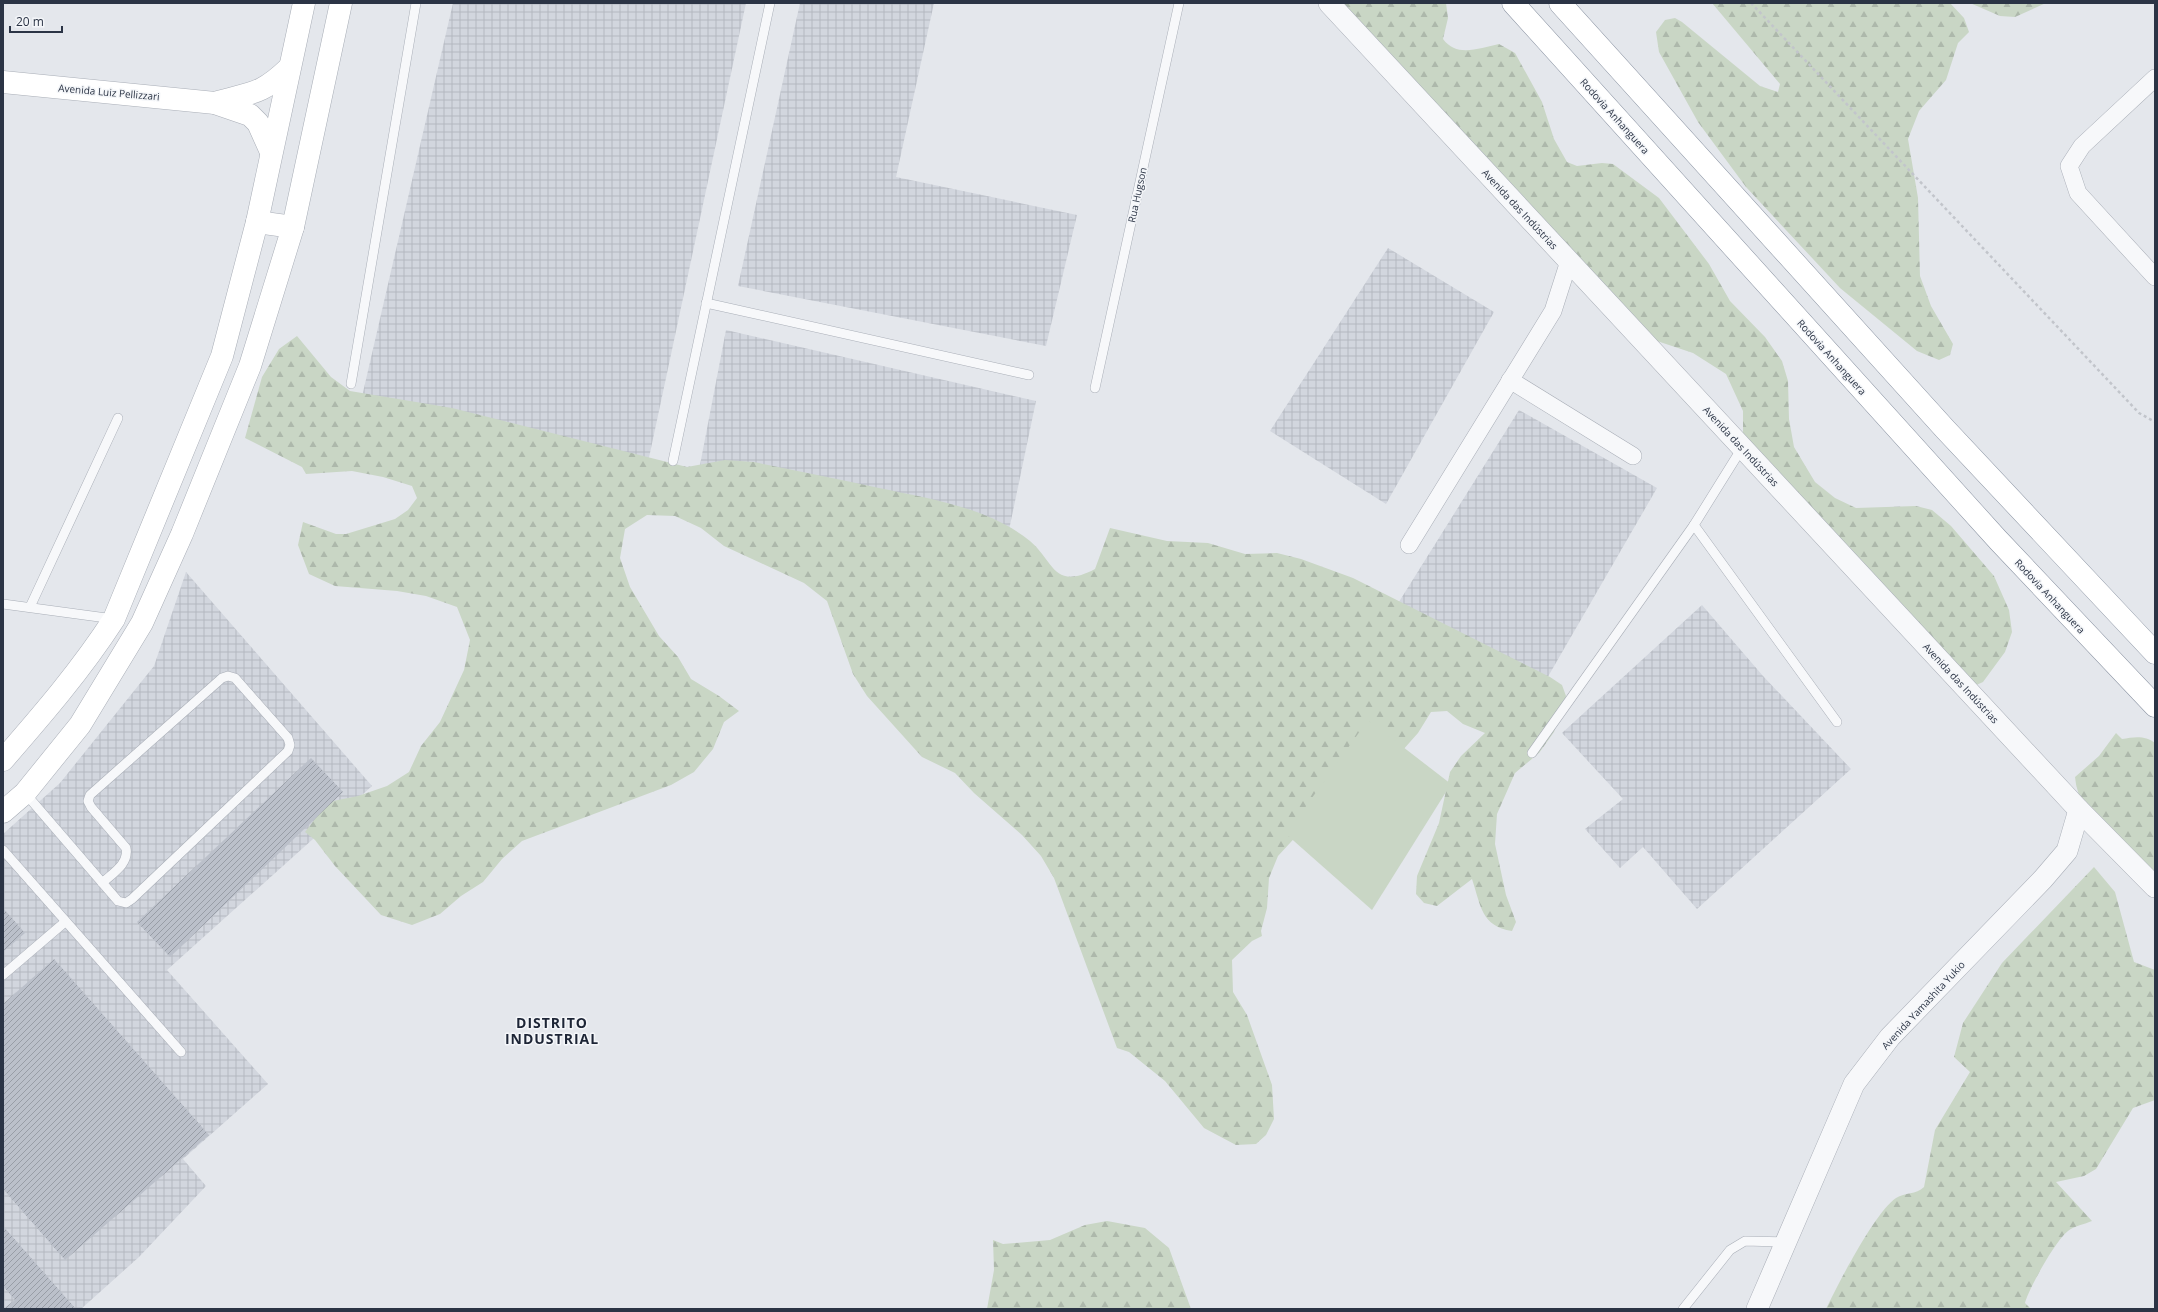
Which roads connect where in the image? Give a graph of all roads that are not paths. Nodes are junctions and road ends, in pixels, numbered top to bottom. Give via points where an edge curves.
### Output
1 (304, 3) edge
2 (341, 3) edge
3 (416, 3) edge
4 (770, 3) edge
5 (1179, 3) edge
6 (1329, 3) edge
7 (1513, 3) edge
8 (1560, 3) edge
9 (289, 68) junction
10 (2155, 78) edge
11 (3, 82) edge
12 (215, 103) junction
13 (271, 152) junction
14 (256, 222) junction
15 (293, 227) junction
16 (1569, 261) junction
17 (2155, 277) edge
18 (706, 303) junction
19 (1029, 375) dead end
20 (1510, 380) junction
21 (351, 384) dead end
22 (1095, 388) dead end
23 (118, 418) dead end
24 (1742, 448) junction
25 (1633, 456) dead end
26 (673, 461) dead end
27 (1694, 525) junction
28 (1408, 545) dead end
29 (3, 604) edge
30 (30, 607) junction
31 (114, 618) junction
32 (2155, 653) edge
33 (2155, 706) edge
34 (1837, 722) dead end
35 (1532, 753) dead end
36 (3, 760) edge
37 (25, 793) junction
38 (2079, 810) junction
39 (3, 812) edge
40 (3, 850) edge
41 (102, 883) junction
42 (2155, 887) edge
43 (65, 922) junction
44 (3, 975) edge
45 (181, 1052) dead end
46 (1785, 1242) junction
47 (1683, 1309) edge
48 (1757, 1309) edge

1 - 9 main road
2 - 15 main road
3 - 21 lane
4 - 18 lane
5 - 22 lane, Rua Hugson
6 - 16 street, Avenida das Indústrias
7 - 33 main road, Rodovia Anhanguera via 1992,534
8 - 32 main road via 1945,429
9 - 12 main road, Avenida Luiz Pellizzari via 273,84 261,91
9 - 13 main road
10 - 17 street via 2082,146 2069,166 2078,193
11 - 12 main road, Avenida Luiz Pellizzari
12 - 13 main road, Avenida Luiz Pellizzari via 250,115 261,129
13 - 14 main road
14 - 15 main road
14 - 31 main road via 222,356
15 - 37 main road via 250,366 182,534 142,623 80,724
16 - 20 street via 1553,311
16 - 24 street, Avenida das Indústrias
18 - 19 lane
18 - 26 lane
20 - 25 street
20 - 28 street
23 - 30 lane
24 - 27 lane
24 - 38 street, Avenida das Indústrias
27 - 34 lane
27 - 35 lane
29 - 30 lane
30 - 31 lane
31 - 36 main road via 57,699
37 - 39 main road
37 - 41 lane
38 - 42 street, Avenida das Indústrias
38 - 46 street, Avenida Yamashita Yukio via 2067,851 1890,1037 1854,1084
40 - 43 lane
41 - 41 lane via 118,901 126,902 132,899 288,751 288,738 235,678 222,678 90,795 88,801 91,807 126,848 128,856
43 - 44 lane
43 - 45 lane
46 - 47 lane via 1745,1241 1730,1250
46 - 48 street, Avenida Yamashita Yukio

